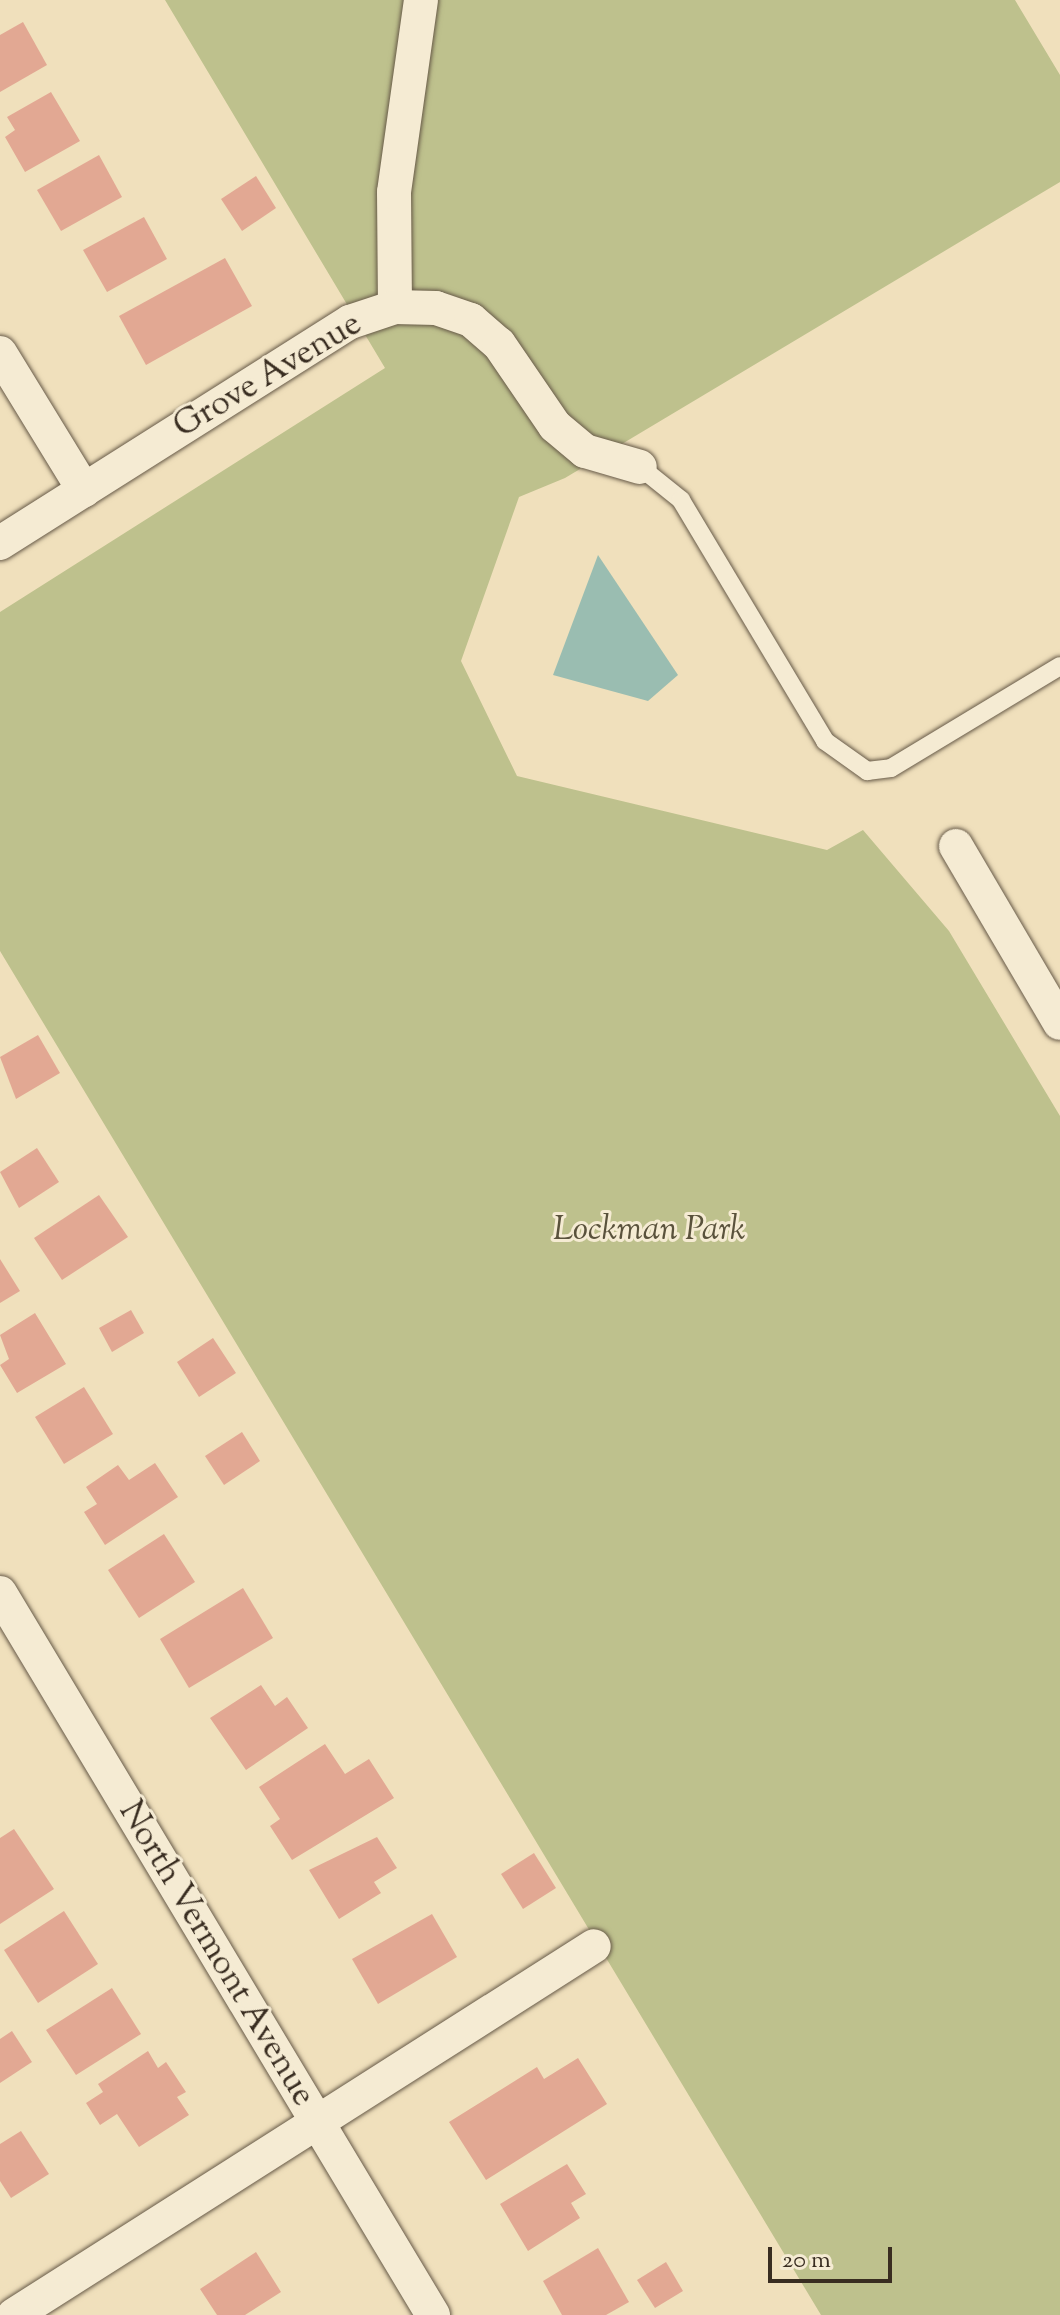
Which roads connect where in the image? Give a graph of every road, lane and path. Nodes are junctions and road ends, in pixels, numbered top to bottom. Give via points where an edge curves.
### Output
1 (421, 0) edge
2 (395, 307) junction
3 (0, 353) edge
4 (640, 467) joint
5 (84, 490) junction
6 (0, 543) edge
7 (1060, 666) edge
8 (956, 846) dead end
9 (1060, 1023) edge
10 (0, 1593) edge
11 (594, 1946) dead end
12 (318, 2123) junction
13 (14, 2315) edge
14 (433, 2315) edge

1 - 2 street via 394,192
2 - 4 street, Grove Avenue via 436,308 471,320 499,344 555,426 585,451
2 - 5 street, Grove Avenue via 350,322
3 - 5 street
4 - 7 lane via 681,500 825,741 867,771 891,768
5 - 6 street, Grove Avenue
8 - 9 street
10 - 12 street, North Vermont Avenue
11 - 12 street
12 - 13 street
12 - 14 street, North Vermont Avenue

